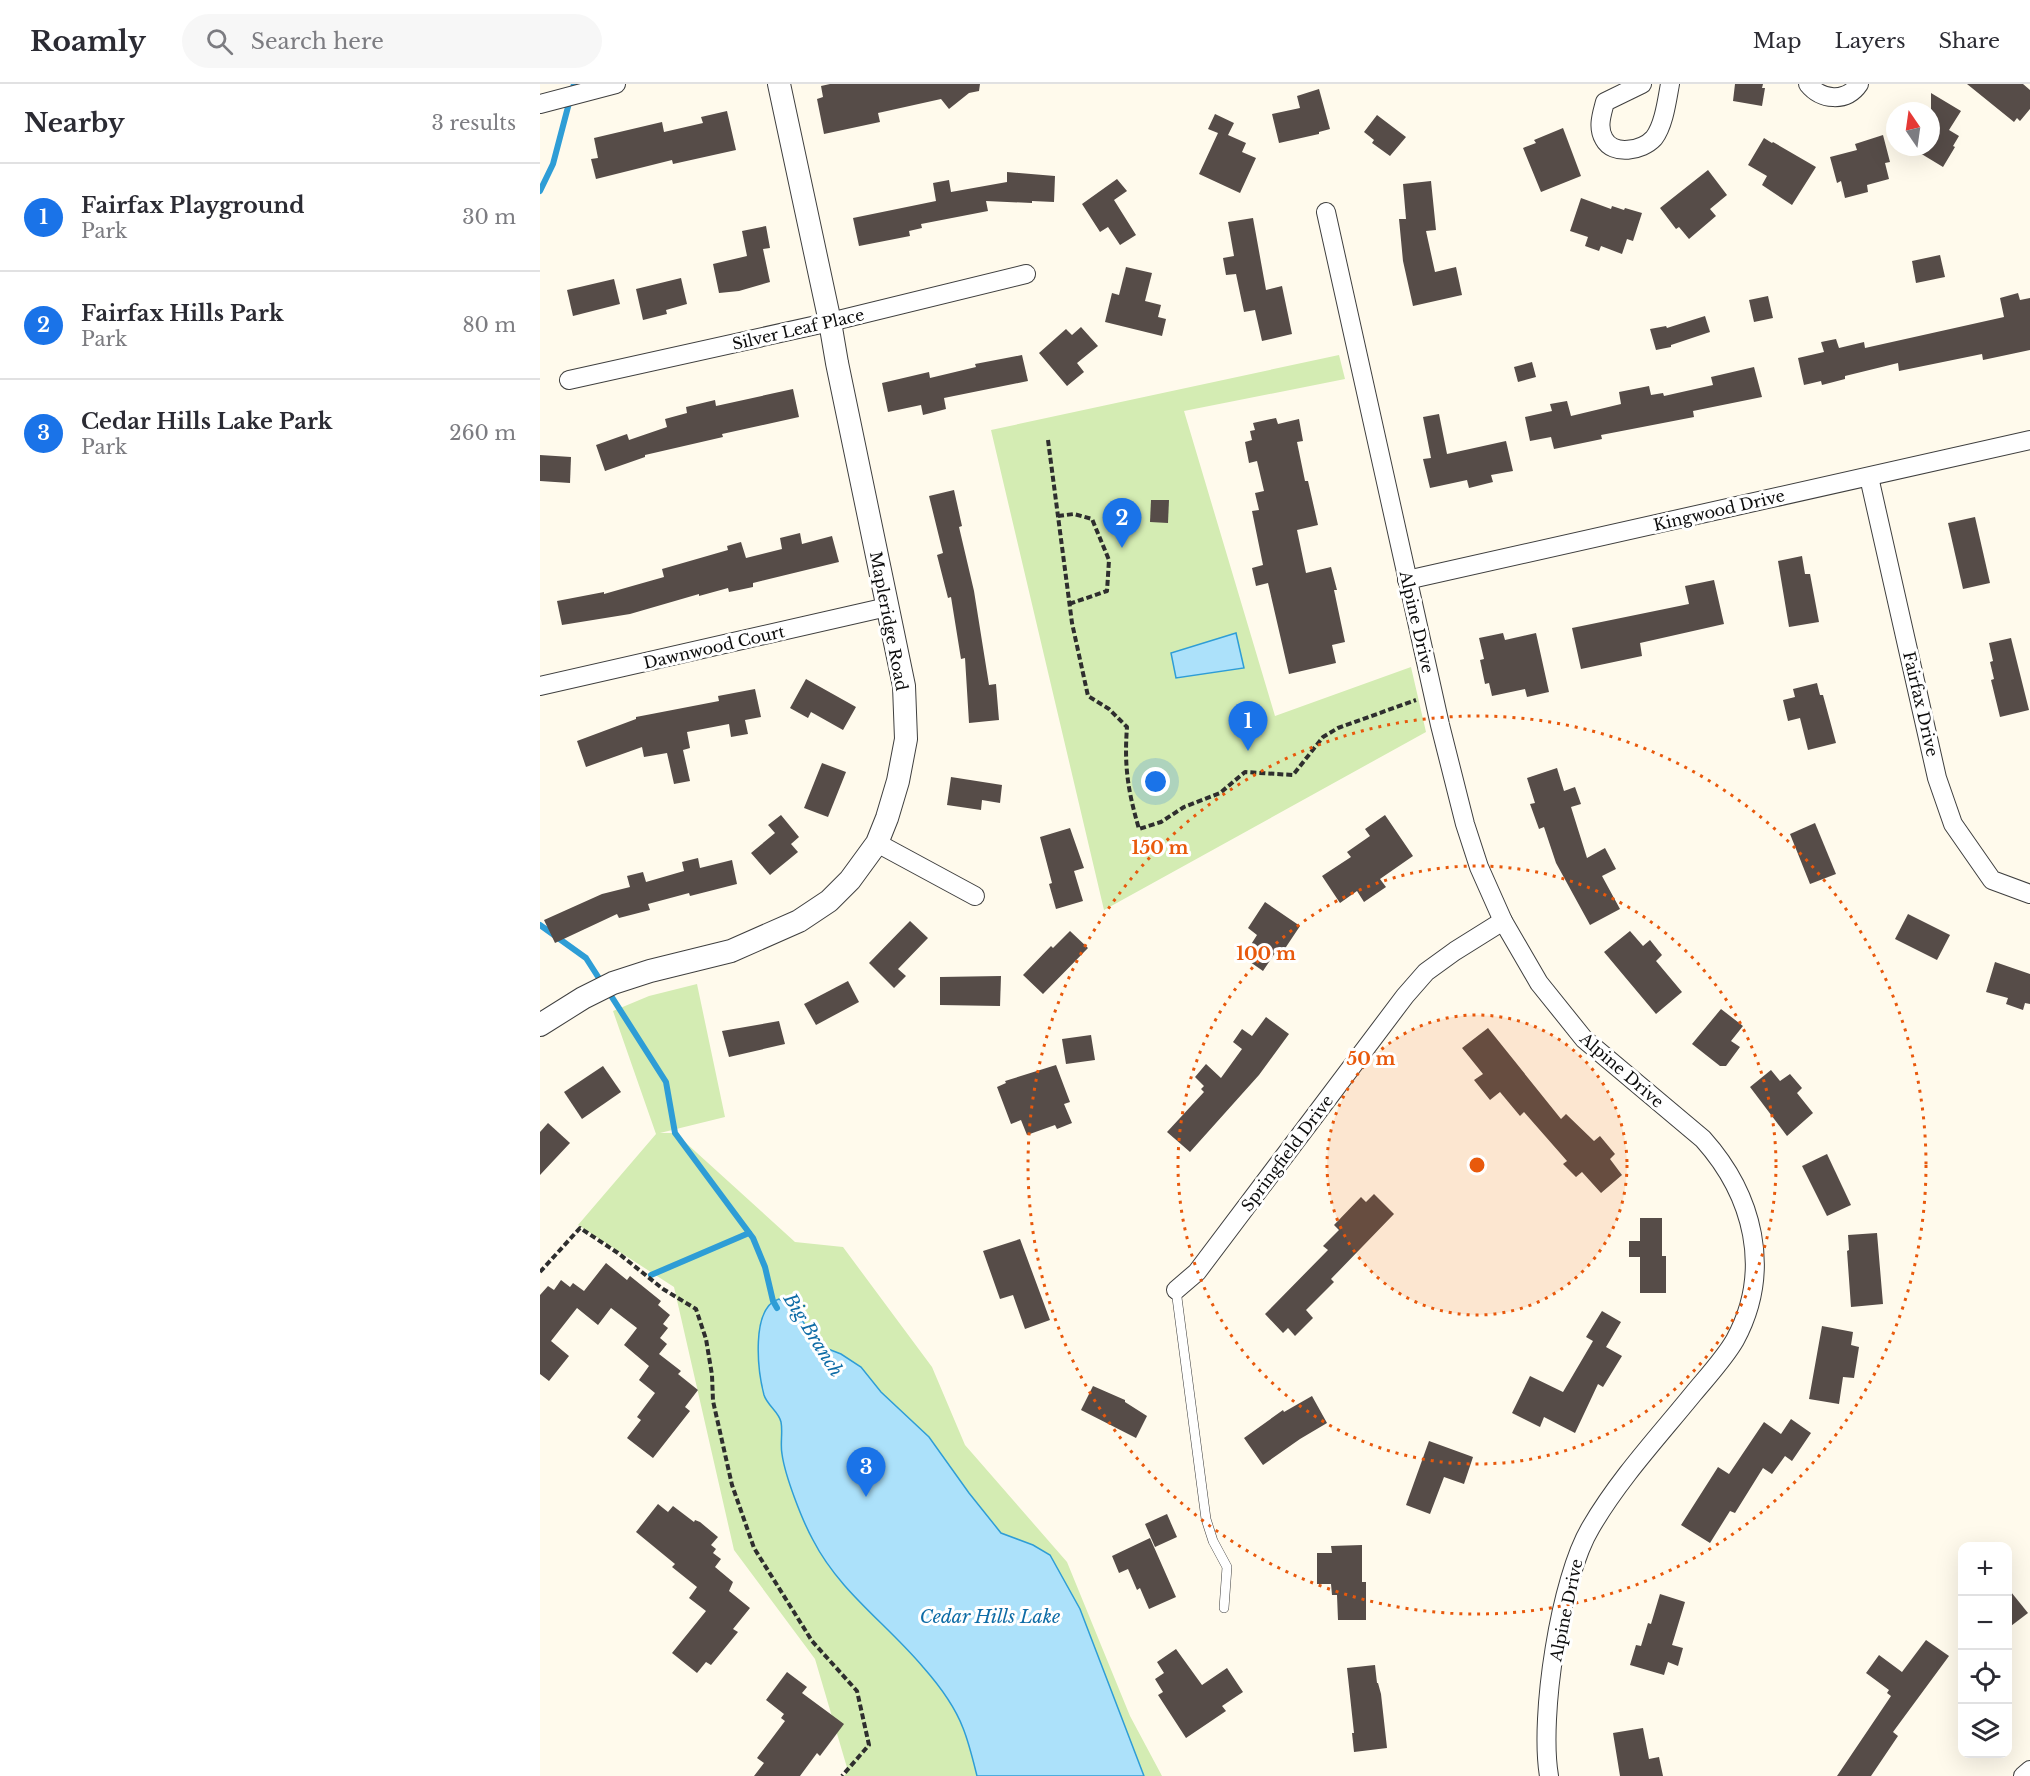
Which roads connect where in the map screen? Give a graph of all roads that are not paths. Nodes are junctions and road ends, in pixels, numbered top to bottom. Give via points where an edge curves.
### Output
1 (616, 84) edge
2 (779, 84) edge
3 (1642, 84) edge
4 (1670, 84) edge
5 (1808, 84) edge
6 (1859, 84) edge
7 (540, 105) edge
8 (1326, 212) dead end
9 (1026, 274) dead end
10 (830, 322) junction
11 (569, 380) dead end
12 (2030, 440) edge
13 (1869, 477) junction
14 (1407, 580) junction
15 (887, 607) junction
16 (540, 686) edge
17 (877, 843) junction
18 (2030, 894) edge
19 (975, 896) dead end
20 (1503, 921) junction
21 (540, 1025) edge
22 (1176, 1290) joint
23 (1224, 1608) dead end
24 (2030, 1770) edge
25 (1550, 1776) edge
26 (2023, 1776) edge

1 - 7 street
2 - 10 street, Mapleridge Road
3 - 4 street via 1605,102 1600,122 1604,139 1613,148 1640,147 1654,138 1665,112
5 - 6 street via 1816,93 1837,98
8 - 14 street, Alpine Drive
9 - 10 street, Silver Leaf Place
10 - 11 street, Silver Leaf Place
10 - 15 street, Mapleridge Road
12 - 13 street, Kingwood Drive
13 - 14 street, Kingwood Drive
13 - 18 street, Fairfax Drive via 1937,778 1953,824 1992,880
14 - 20 street, Alpine Drive via 1465,824
15 - 16 street, Dawnwood Court
15 - 17 street, Mapleridge Road via 904,686 906,739 898,781
17 - 19 street
17 - 21 street, Mapleridge Road via 829,901 799,921 731,951 613,984
20 - 22 street, Springfield Drive via 1426,972 1197,1272
20 - 25 street, Alpine Drive via 1539,982 1584,1039 1702,1138 1719,1157 1747,1210 1754,1239 1750,1299 1735,1341 1622,1480 1576,1557 1562,1611 1551,1686 1546,1731
22 - 23 lane via 1206,1519 1227,1567
24 - 26 street

